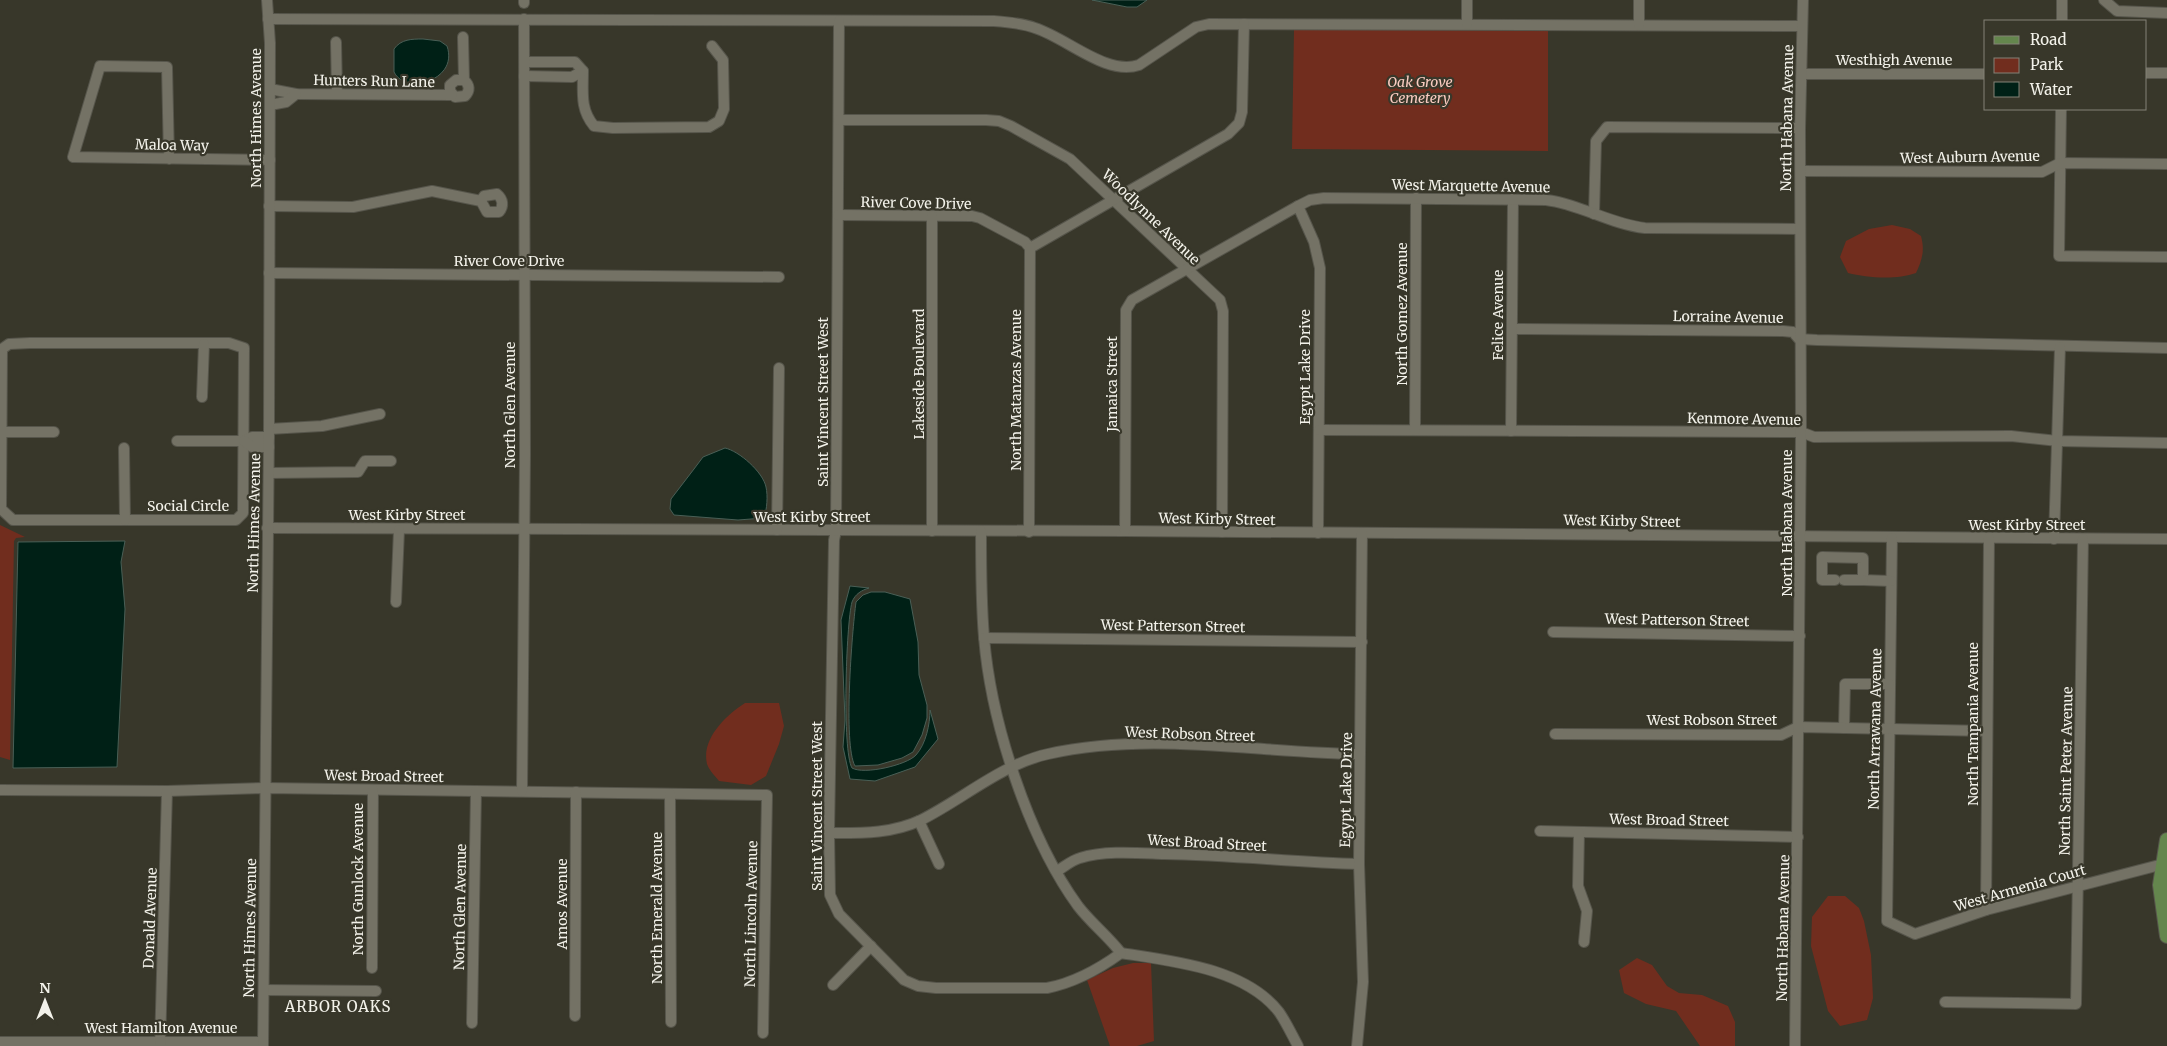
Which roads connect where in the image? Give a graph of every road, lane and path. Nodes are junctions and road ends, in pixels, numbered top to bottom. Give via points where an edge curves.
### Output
1 (267, 0) edge
2 (1467, 0) edge
3 (1640, 0) edge
4 (1803, 0) edge
5 (2062, 0) edge
6 (2104, 0) edge
7 (2167, 13) edge
8 (268, 19) junction
9 (524, 19) junction
10 (2062, 20) edge
11 (839, 22) junction
12 (1244, 24) junction
13 (1467, 24) junction
14 (1639, 25) junction
15 (1802, 26) junction
16 (464, 37) dead end
17 (336, 42) dead end
18 (712, 46) dead end
19 (525, 62) junction
20 (583, 71) junction
21 (2147, 73) edge
22 (2167, 73) edge
23 (1802, 74) junction
24 (1984, 74) edge
25 (524, 76) junction
26 (270, 89) junction
27 (337, 93) junction
28 (296, 94) junction
29 (270, 106) junction
30 (2061, 110) edge
31 (839, 120) junction
32 (1800, 128) junction
33 (169, 159) junction
34 (270, 160) junction
35 (2060, 163) junction
36 (2167, 164) edge
37 (1801, 171) junction
38 (1416, 198) junction
39 (1513, 199) junction
40 (1114, 200) junction
41 (481, 201) dead end
42 (269, 206) junction
43 (1298, 206) junction
44 (1594, 214) junction
45 (838, 215) junction
46 (932, 216) junction
47 (1800, 229) junction
48 (1030, 248) junction
49 (2167, 257) edge
50 (1186, 269) junction
51 (269, 273) junction
52 (524, 275) junction
53 (779, 277) dead end
54 (1512, 329) junction
55 (1799, 339) junction
56 (204, 344) junction
57 (2060, 347) junction
58 (2167, 348) edge
59 (779, 368) dead end
60 (202, 397) dead end
61 (380, 414) dead end
62 (1319, 430) junction
63 (1415, 430) junction
64 (1511, 431) junction
65 (1, 432) junction
66 (54, 432) dead end
67 (1801, 432) junction
68 (269, 438) junction
69 (177, 441) dead end
70 (244, 441) junction
71 (2058, 442) junction
72 (2167, 443) edge
73 (124, 448) dead end
74 (391, 462) dead end
75 (268, 473) junction
76 (125, 520) junction
77 (267, 528) junction
78 (523, 528) junction
79 (399, 530) junction
80 (777, 530) junction
81 (836, 530) junction
82 (932, 531) junction
83 (981, 531) junction
84 (1125, 531) junction
85 (1029, 532) junction
86 (1222, 532) junction
87 (1318, 533) junction
88 (1362, 534) junction
89 (1800, 537) junction
90 (1892, 538) junction
91 (1989, 538) junction
92 (2054, 538) junction
93 (2083, 539) junction
94 (2167, 539) edge
95 (1863, 580) junction
96 (1891, 581) junction
97 (396, 602) dead end
98 (1553, 632) dead end
99 (1800, 636) junction
100 (984, 638) junction
101 (1362, 642) junction
102 (1889, 684) junction
103 (1798, 726) junction
104 (1844, 728) junction
105 (1888, 729) junction
106 (1987, 731) junction
107 (1554, 734) dead end
108 (1360, 754) junction
109 (1011, 768) junction
110 (266, 788) junction
111 (0, 790) edge
112 (373, 790) junction
113 (167, 791) junction
114 (476, 791) junction
115 (522, 791) junction
116 (576, 792) junction
117 (670, 794) junction
118 (767, 795) joint
119 (919, 821) junction
120 (1540, 831) dead end
121 (828, 832) junction
122 (1579, 832) junction
123 (1798, 837) junction
124 (2167, 840) edge
125 (2164, 863) edge
126 (940, 864) dead end
127 (1359, 864) junction
128 (1057, 871) junction
129 (2078, 886) junction
130 (1986, 910) junction
131 (1887, 921) joint
132 (2167, 936) edge
133 (1584, 942) dead end
134 (871, 946) junction
135 (1121, 954) junction
136 (372, 968) dead end
137 (833, 985) dead end
138 (264, 990) junction
139 (376, 991) dead end
140 (1945, 1002) dead end
141 (576, 1016) dead end
142 (671, 1022) dead end
143 (472, 1023) dead end
144 (763, 1033) dead end
145 (0, 1042) edge
146 (57, 1044) edge
147 (160, 1044) edge
148 (263, 1044) edge
149 (1298, 1046) edge
150 (1357, 1046) edge
151 (1795, 1046) edge

1 - 8 street, North Himes Avenue
2 - 13 street
3 - 14 street
4 - 15 street, North Habana Avenue
5 - 10 street
6 - 7 street via 2117,11
8 - 9 street
8 - 26 street, North Himes Avenue
9 - 11 street
9 - 19 street, North Glen Avenue
11 - 12 street via 1015,23 1043,31 1104,62 1130,68 1196,27
11 - 31 street, Saint Vincent Street West
12 - 13 street
12 - 40 street via 1239,123 1228,134
13 - 14 street
14 - 15 street
15 - 23 street, North Habana Avenue
16 - 27 street, Hunters Run Lane via 464,80 453,81 452,95
17 - 27 street
18 - 20 street via 723,60 724,109 719,121 709,127 594,126 583,105
19 - 20 street via 575,62
19 - 25 street, North Glen Avenue
20 - 25 street via 572,77
21 - 22 street
23 - 24 street, Westhigh Avenue
23 - 32 street, North Habana Avenue
25 - 52 street, North Glen Avenue
26 - 28 street, Hunters Run Lane
26 - 29 street, North Himes Avenue
27 - 28 street, Hunters Run Lane
28 - 29 street, Hunters Run Lane via 286,102
29 - 34 street, North Himes Avenue
30 - 35 street
31 - 40 street, Woodlynne Avenue via 999,121 1070,159
31 - 45 street, Saint Vincent Street West
32 - 37 street, North Habana Avenue
32 - 44 street via 1607,127 1596,141
33 - 33 street, Maloa Way via 73,157 100,66 167,67
33 - 34 street, Maloa Way
34 - 42 street, North Himes Avenue
35 - 36 street, West Auburn Avenue
35 - 37 street, West Auburn Avenue via 2042,172
35 - 49 street via 2060,256
37 - 47 street, North Habana Avenue
38 - 39 street, West Marquette Avenue
38 - 43 street, West Marquette Avenue via 1324,198
38 - 63 street, North Gomez Avenue
39 - 44 street, West Marquette Avenue via 1563,202
39 - 54 street, Felice Avenue
40 - 48 street
40 - 50 street, Woodlynne Avenue
41 - 42 street via 432,191 353,207
42 - 51 street, North Himes Avenue
43 - 50 street, West Marquette Avenue
43 - 62 street, Egypt Lake Drive via 1314,242 1320,268
44 - 47 street, West Marquette Avenue via 1628,226 1645,228
45 - 46 street, River Cove Drive
45 - 81 street, Saint Vincent Street West
46 - 48 street, River Cove Drive via 980,218 1025,242
46 - 82 street, Lakeside Boulevard
47 - 55 street, North Habana Avenue
48 - 85 street, North Matanzas Avenue
50 - 84 street, Jamaica Street via 1132,300 1126,310
50 - 86 street, Woodlynne Avenue via 1220,300 1223,311
51 - 52 street, River Cove Drive
51 - 68 street, North Himes Avenue
52 - 53 street, River Cove Drive
52 - 78 street, North Glen Avenue
54 - 55 street, Lorraine Avenue via 1783,331 1793,332
54 - 64 street, Felice Avenue
55 - 57 street, Lorraine Avenue
55 - 67 street, North Habana Avenue
56 - 60 street
56 - 65 street, Social Circle via 10,344 2,349
56 - 70 street, Social Circle via 229,343 244,348
57 - 58 street, Lorraine Avenue
57 - 71 street
59 - 80 street
61 - 68 street
62 - 63 street, Kenmore Avenue
62 - 87 street, Egypt Lake Drive
63 - 64 street, Kenmore Avenue
64 - 67 street, Kenmore Avenue
65 - 66 street
65 - 76 street, Social Circle via 1,508 13,520
67 - 71 street, Kenmore Avenue via 1814,437 2011,436
67 - 89 street, North Habana Avenue
68 - 70 street via 252,437
68 - 75 street, North Himes Avenue
69 - 70 street
70 - 76 street, Social Circle via 243,513 236,520
71 - 72 street, Kenmore Avenue
71 - 92 street
73 - 76 street
74 - 75 street via 365,462 358,472
75 - 77 street, North Himes Avenue
77 - 79 street, West Kirby Street
77 - 110 street, North Himes Avenue
78 - 79 street, West Kirby Street
78 - 80 street, West Kirby Street
78 - 115 street, North Glen Avenue
79 - 97 street
80 - 81 street, West Kirby Street
81 - 82 street, West Kirby Street
81 - 121 street, Saint Vincent Street West
82 - 83 street, West Kirby Street
83 - 85 street, West Kirby Street
83 - 100 street
84 - 85 street, West Kirby Street
84 - 86 street, West Kirby Street
86 - 87 street, West Kirby Street
87 - 88 street, West Kirby Street
88 - 89 street, West Kirby Street
88 - 101 street, Egypt Lake Drive
89 - 90 street, West Kirby Street
89 - 99 street, North Habana Avenue
90 - 91 street, West Kirby Street
90 - 96 street, North Arrawana Avenue
91 - 92 street, West Kirby Street
91 - 106 street, North Tampania Avenue
92 - 93 street, West Kirby Street
93 - 94 street, West Kirby Street
93 - 129 street, North Saint Peter Avenue
95 - 95 street via 1863,558 1822,557 1822,580
95 - 96 street
96 - 102 street, North Arrawana Avenue
98 - 99 street, West Patterson Street
99 - 103 street, North Habana Avenue
100 - 101 street, West Patterson Street
100 - 109 street via 990,684
101 - 108 street, Egypt Lake Drive
102 - 104 street via 1845,684
102 - 105 street, North Arrawana Avenue
103 - 104 street, West Robson Street
103 - 107 street, West Robson Street via 1781,735
103 - 123 street, North Habana Avenue
104 - 105 street, West Robson Street
105 - 106 street, West Robson Street
105 - 131 street, North Arrawana Avenue
106 - 130 street, North Tampania Avenue
108 - 109 street, West Robson Street via 1184,744 1123,745 1045,754
108 - 127 street, Egypt Lake Drive
109 - 119 street, West Robson Street
109 - 128 street
110 - 112 street, West Broad Street
110 - 113 street, West Broad Street
110 - 138 street, North Himes Avenue
111 - 113 street, West Broad Street
112 - 114 street, West Broad Street
112 - 136 street, North Gunlock Avenue
113 - 147 street, Donald Avenue
114 - 115 street, West Broad Street
114 - 143 street, North Glen Avenue
115 - 116 street, West Broad Street
116 - 117 street, West Broad Street
116 - 141 street, Amos Avenue
117 - 118 street, West Broad Street
117 - 142 street, North Emerald Avenue
118 - 144 street, North Lincoln Avenue
119 - 121 street, West Robson Street via 873,834
119 - 126 street
120 - 122 street, West Broad Street
121 - 134 street, Saint Vincent Street West via 830,894 839,914
122 - 123 street, West Broad Street
122 - 133 street via 1578,886 1587,911
123 - 151 street, North Habana Avenue
124 - 125 main road
125 - 129 street, West Armenia Court
125 - 132 main road via 2160,886
127 - 128 street, West Broad Street via 1206,855 1093,855 1078,858
127 - 150 street, Egypt Lake Drive via 1363,982
128 - 135 street via 1077,905
129 - 130 street, West Armenia Court
129 - 140 street, North Saint Peter Avenue via 2076,1004
130 - 131 street, West Armenia Court via 1915,934
134 - 135 street, Saint Vincent Street West via 904,980 936,988 1047,988 1105,965
134 - 137 street
135 - 149 street via 1189,963 1244,984 1279,1012
138 - 139 street
138 - 148 street, North Himes Avenue
145 - 146 street, West Hamilton Avenue
146 - 147 street, West Hamilton Avenue
147 - 148 street, West Hamilton Avenue

